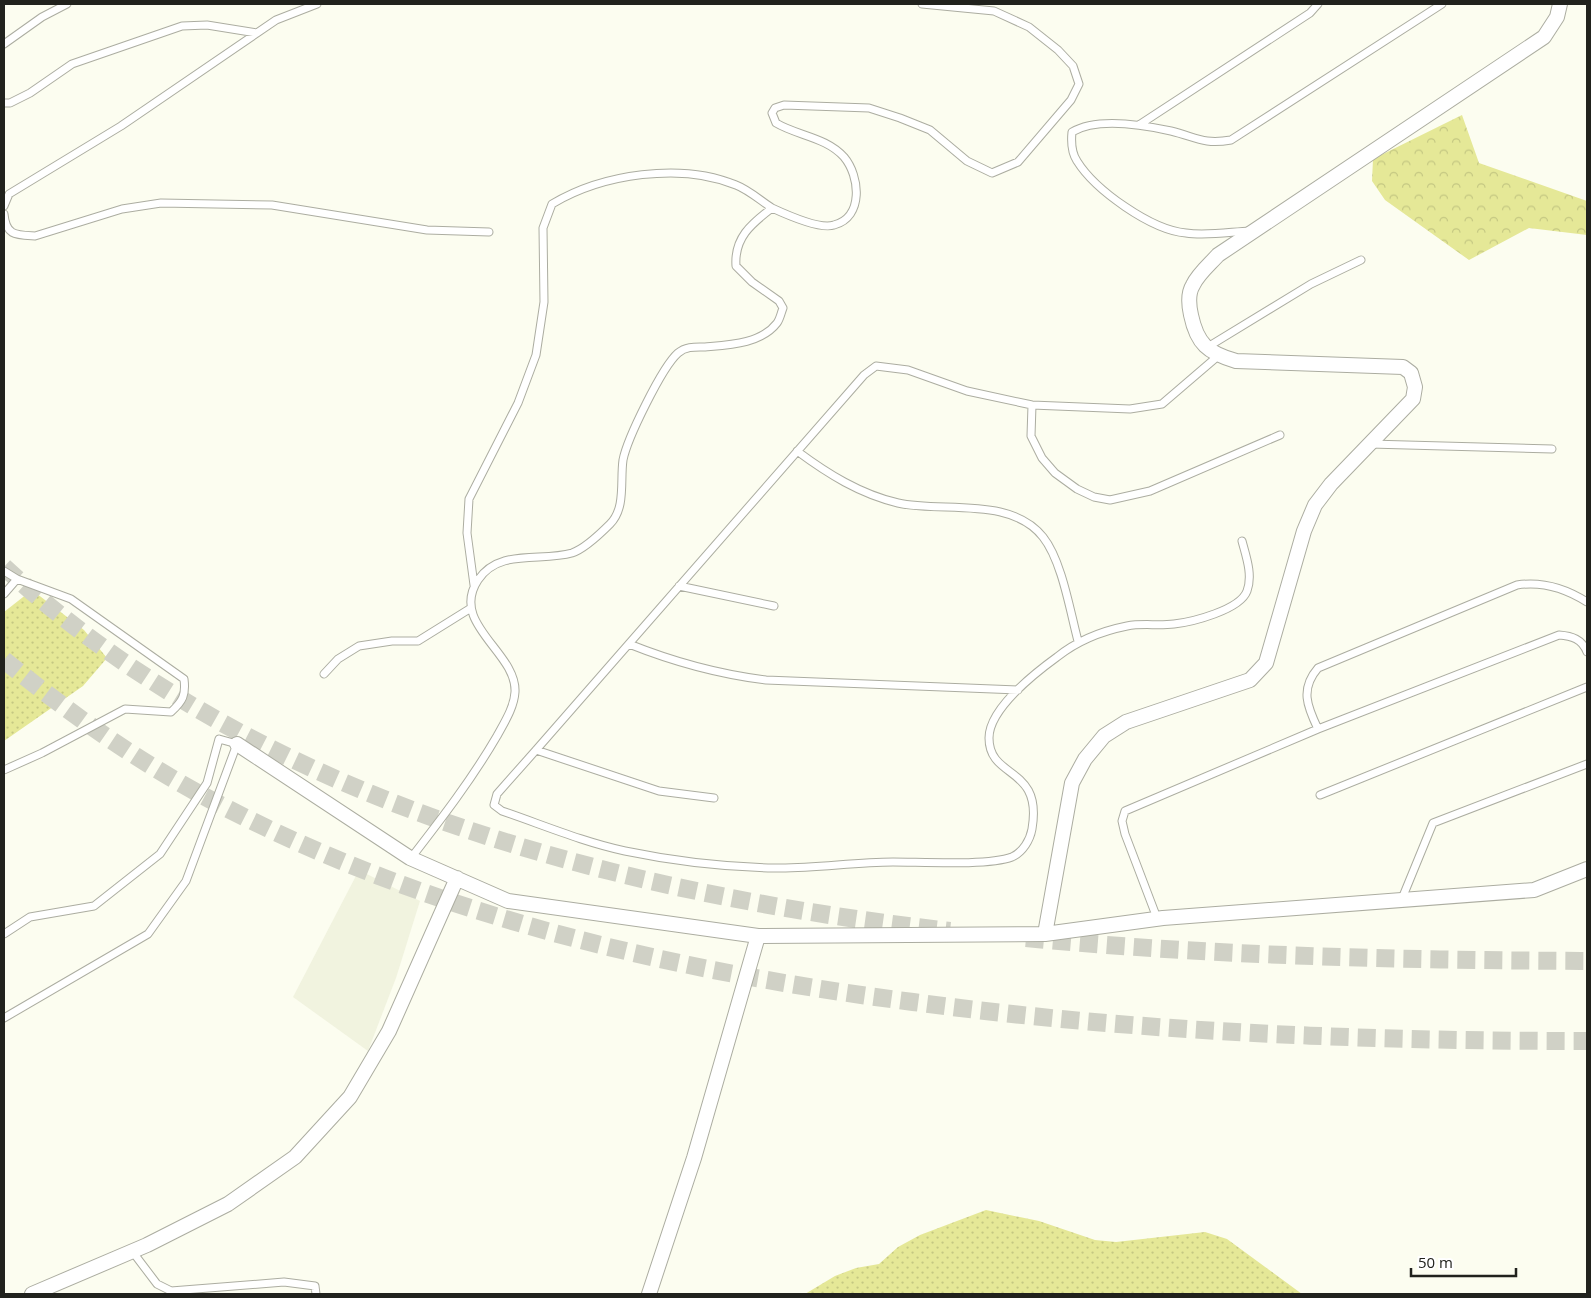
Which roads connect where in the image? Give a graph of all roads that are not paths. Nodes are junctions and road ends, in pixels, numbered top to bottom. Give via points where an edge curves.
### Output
1 (67, 4) edge
2 (317, 4) edge
3 (922, 4) edge
4 (1318, 4) edge
5 (1442, 4) edge
6 (1560, 4) edge
7 (257, 33) junction
8 (4, 44) edge
9 (4, 103) edge
10 (1139, 125) junction
11 (4, 206) edge
12 (772, 208) junction
13 (4, 214) edge
14 (1256, 230) junction
15 (490, 232) dead end
16 (1361, 260) dead end
17 (1206, 348) junction
18 (1218, 356) junction
19 (1032, 405) junction
20 (1280, 435) dead end
21 (1370, 444) junction
22 (1552, 449) dead end
23 (798, 450) junction
24 (1242, 541) dead end
25 (4, 571) edge
26 (17, 579) junction
27 (679, 586) junction
28 (475, 587) junction
29 (4, 594) edge
30 (1587, 602) edge
31 (774, 606) dead end
32 (471, 608) junction
33 (1078, 642) junction
34 (628, 644) junction
35 (1587, 652) edge
36 (324, 674) dead end
37 (1587, 687) edge
38 (1018, 690) junction
39 (1318, 729) junction
40 (237, 744) junction
41 (536, 750) junction
42 (1587, 764) edge
43 (4, 770) edge
44 (1320, 795) dead end
45 (714, 798) dead end
46 (411, 858) junction
47 (1587, 869) edge
48 (457, 878) junction
49 (1401, 901) junction
50 (1156, 918) junction
51 (4, 934) edge
52 (1045, 934) junction
53 (758, 936) junction
54 (4, 1018) edge
55 (132, 1251) junction
56 (32, 1294) edge
57 (316, 1294) edge
58 (649, 1294) edge

1 - 8 lane
2 - 7 lane via 276,20
3 - 12 lane via 994,11 1029,27 1074,66 1079,84 1071,100 1018,162 992,173 967,161 930,130 869,108 784,105 775,108 772,113 776,123 818,138 844,157 855,177 857,201 847,218 833,226 798,220
4 - 10 lane via 1310,13
5 - 10 lane via 1231,140 1217,143 1198,141
6 - 14 street via 1557,17 1544,38
7 - 9 lane via 207,25 182,26 72,64 30,93
7 - 11 lane via 121,126 9,194
10 - 14 lane via 1095,124 1072,132 1070,144 1076,161 1108,195 1151,223 1185,233
12 - 28 lane via 752,223 735,253 736,266 779,301 783,308 777,323 760,337 733,346 687,348 678,352 666,368 623,459 619,509 611,523 575,552 516,557 499,562 485,571
12 - 28 lane via 737,185 687,173 651,173 568,195 552,204 543,228 544,302 536,355 518,403 469,499 467,533
13 - 15 lane via 5,225 11,233 35,236 122,209 161,203 272,205 427,230
14 - 17 street via 1218,255 1193,285 1190,310 1195,333
16 - 17 lane via 1311,284
17 - 18 street
18 - 19 lane via 1162,404 1130,409
18 - 21 street via 1236,361 1403,367 1412,373 1413,399
19 - 20 lane via 1031,436 1042,458 1055,473 1077,489 1110,500 1150,491
19 - 23 lane via 967,391 908,370 876,366 864,375
21 - 22 lane
21 - 52 street via 1315,505 1304,530 1266,663 1250,680 1126,722 1104,736 1085,759 1072,783
23 - 27 lane
23 - 33 lane via 845,484 899,503 967,507 1003,513 1029,524 1043,537 1060,570
24 - 33 lane via 1249,566 1247,592 1239,602 1205,617 1173,624 1128,626
25 - 26 lane
26 - 29 lane
26 - 43 lane via 70,600 102,620 184,679 186,693 170,712 125,709
27 - 31 lane
27 - 34 lane
28 - 32 lane
30 - 39 lane via 1548,584 1517,585 1318,668 1308,680 1307,705
32 - 36 lane via 418,641 359,646
32 - 46 lane via 475,622 509,668 515,692 509,715 475,774
33 - 38 lane
34 - 38 lane via 673,662 727,675 766,680
34 - 41 lane
35 - 39 lane via 1574,636 1559,635
37 - 44 lane
38 - 41 lane via 997,716 989,739 991,753 1002,767 1022,779 1031,793 1034,816 1031,837 1020,852 1009,858 775,868 683,861 624,851 578,838 502,811 494,805 497,794
39 - 50 lane via 1124,811 1125,834
40 - 46 street
40 - 51 lane via 220,740 207,783 160,854 94,906 30,917
40 - 54 lane via 186,880 148,934
41 - 45 lane via 659,791
42 - 49 lane via 1433,823
46 - 48 street
47 - 49 street via 1534,890
48 - 53 street via 508,901
48 - 55 street via 389,1031 350,1097 295,1157 228,1204
49 - 50 street
50 - 52 street
52 - 53 street
53 - 58 street via 694,1158
55 - 56 street
55 - 57 lane via 157,1284 171,1291 284,1282 315,1286

